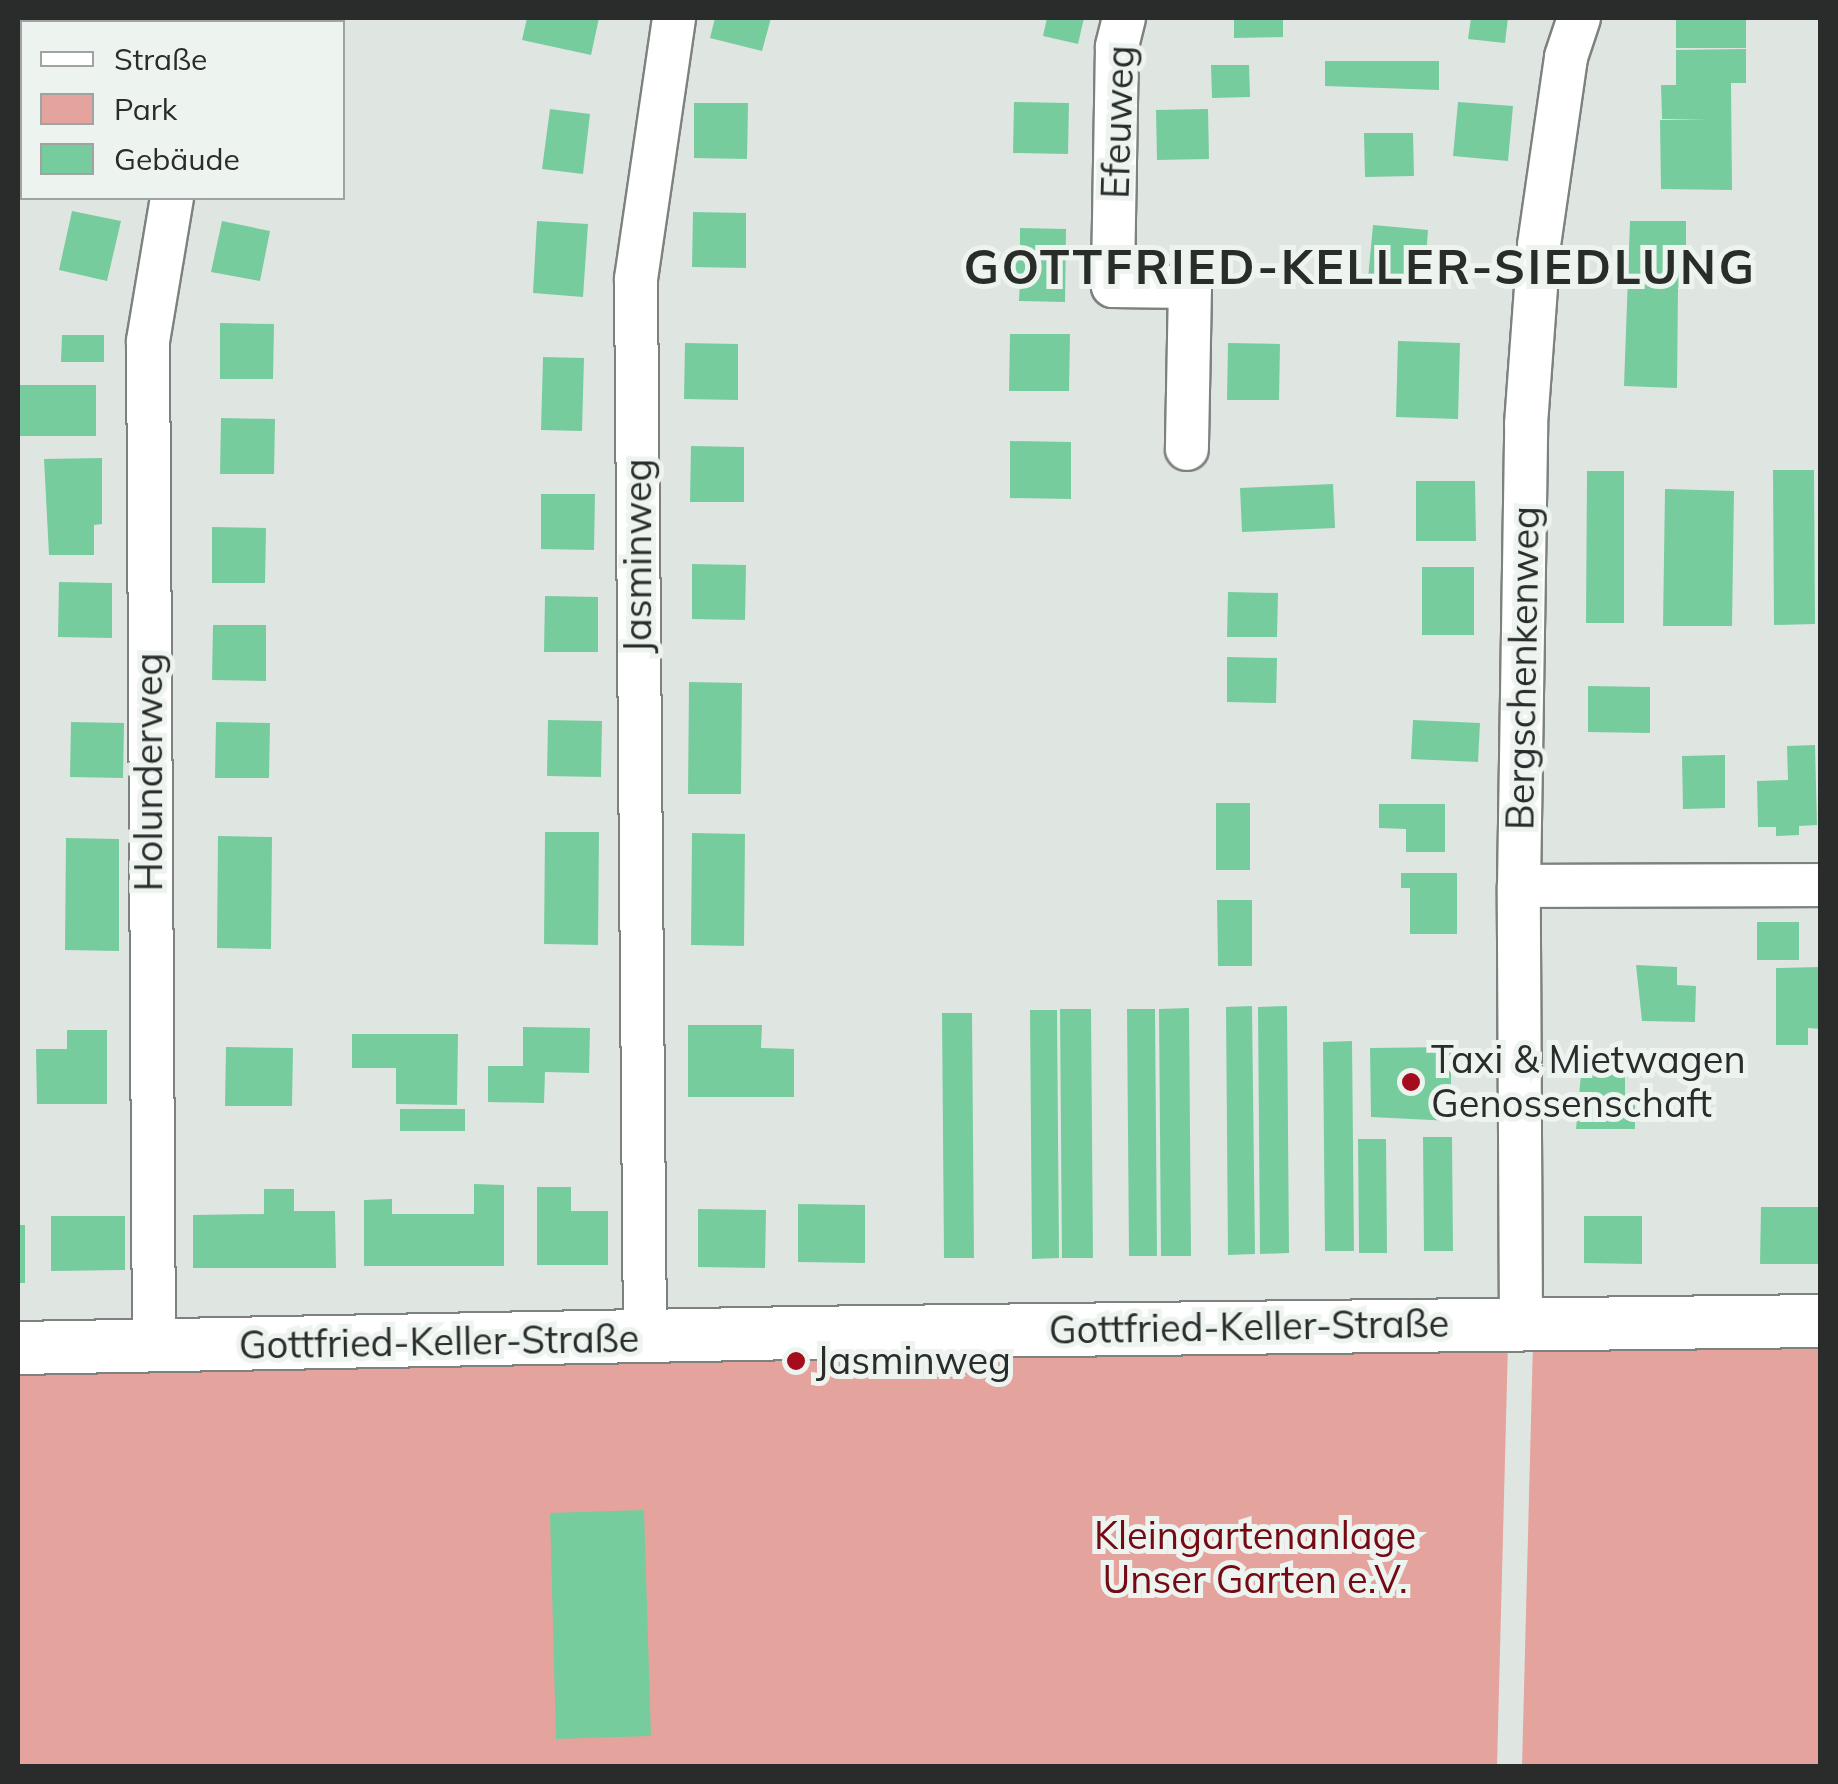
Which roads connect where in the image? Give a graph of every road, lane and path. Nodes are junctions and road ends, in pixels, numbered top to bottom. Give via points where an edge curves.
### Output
1 (674, 18) edge
2 (1124, 18) edge
3 (1579, 18) edge
4 (172, 200) edge
5 (1188, 448) dead end
6 (1820, 885) edge
7 (1520, 886) junction
8 (1820, 1321) edge
9 (1521, 1324) junction
10 (645, 1337) junction
11 (18, 1348) edge
12 (154, 1348) junction

1 - 10 street, Jasminweg via 636,279
2 - 5 street, Efeuweg via 1112,286 1190,286
3 - 7 street, Bergschenkenweg via 1566,58 1540,246 1526,424
4 - 12 street, Holunderweg via 148,342
6 - 7 street
7 - 9 street, Bergschenkenweg
8 - 9 street, Gottfried-Keller-Straße
9 - 10 street, Gottfried-Keller-Straße
10 - 12 street, Gottfried-Keller-Straße
11 - 12 street, Gottfried-Keller-Straße

